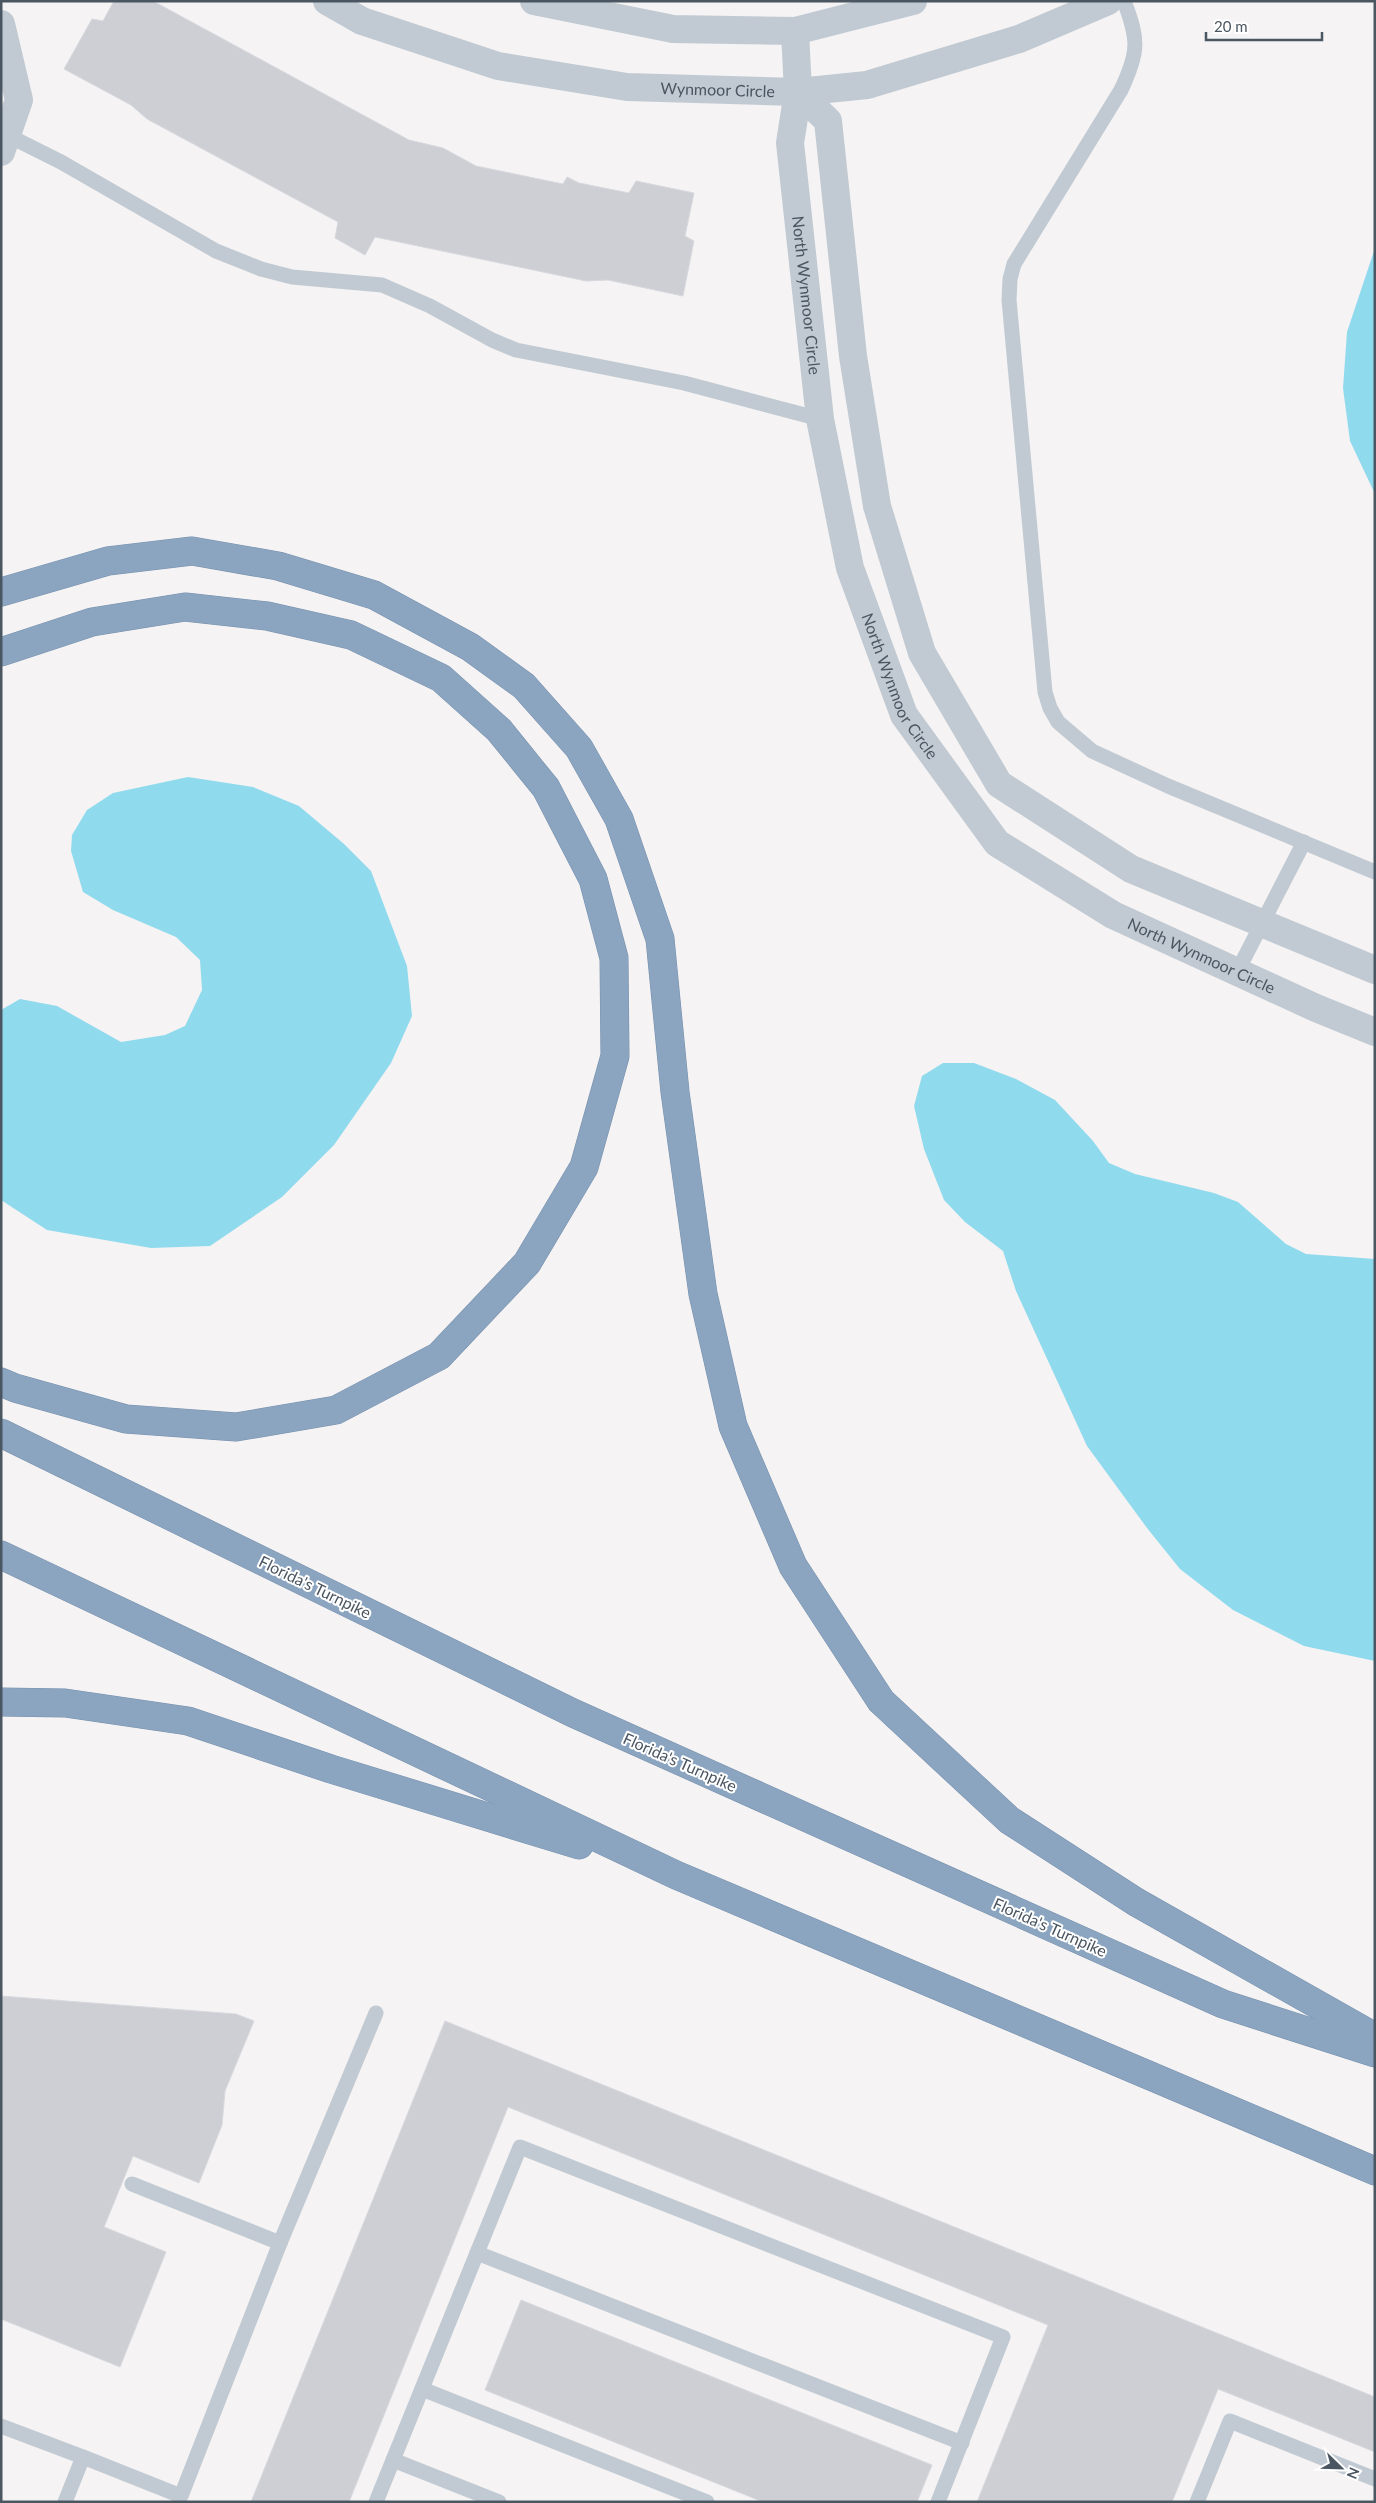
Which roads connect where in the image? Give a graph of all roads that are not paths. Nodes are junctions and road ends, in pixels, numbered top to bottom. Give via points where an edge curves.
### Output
1 (327, 1) edge
2 (534, 1) edge
3 (913, 1) edge
4 (1108, 1) edge
5 (1124, 1) edge
6 (1, 24) edge
7 (794, 31) junction
8 (798, 92) junction
9 (4, 144) edge
10 (820, 418) junction
11 (1, 592) edge
12 (1, 652) edge
13 (1304, 842) junction
14 (1375, 872) edge
15 (1261, 923) junction
16 (1375, 970) edge
17 (1236, 972) junction
18 (1375, 1032) edge
19 (1, 1382) edge
20 (1, 1433) edge
21 (1, 1555) edge
22 (1, 1702) edge
23 (676, 1875) junction
24 (376, 2014) dead end
25 (1375, 2037) edge
26 (1375, 2054) edge
27 (1375, 2171) edge
28 (132, 2184) dead end
29 (280, 2243) junction
30 (477, 2253) junction
31 (422, 2389) junction
32 (1, 2426) edge
33 (962, 2443) junction
34 (83, 2457) junction
35 (393, 2460) junction
36 (1375, 2479) edge
37 (65, 2502) edge
38 (376, 2502) edge
39 (499, 2502) edge
40 (707, 2502) edge
41 (938, 2502) edge
42 (1197, 2502) edge

1 - 8 street, Wynmoor Circle via 362,21 498,66 627,88
2 - 7 street via 673,29
3 - 7 street
4 - 8 street, Wynmoor Circle via 1019,39 867,85
5 - 13 lane via 1135,30 1134,57 1129,73 1014,264 1010,279 1009,300 1046,692 1058,722 1092,751
6 - 9 street via 19,100
7 - 8 street, North Wynmoor Circle
8 - 10 street, North Wynmoor Circle via 790,143
8 - 15 street, North Wynmoor Circle via 828,121 853,356 877,506 922,653 999,784 1131,869
9 - 10 lane via 61,162 216,251 261,269 292,277 382,285 516,350 684,383
10 - 17 street, North Wynmoor Circle via 850,568 904,715 997,843 1113,915
11 - 25 highway via 108,561 192,551 278,566 374,595 470,647 524,686 579,748 619,819 660,939 675,1092 703,1294 734,1426 793,1566 881,1701 1009,1820 1136,1902
12 - 19 highway via 92,622 185,607 267,616 351,635 441,678 500,730 546,788 594,879 614,958 615,1056 584,1168 527,1263 439,1356 336,1410 236,1427 126,1419
13 - 14 lane
13 - 15 lane
15 - 16 street, North Wynmoor Circle
15 - 17 lane
17 - 18 street, North Wynmoor Circle
20 - 26 highway, Florida's Turnpike via 582,1717 1223,2004
21 - 23 highway
22 - 23 highway via 65,1703 188,1721 330,1769
23 - 27 highway
24 - 29 lane
28 - 29 lane
29 - 34 lane via 181,2496
30 - 31 lane
30 - 33 lane
30 - 33 lane via 520,2147 1003,2337
31 - 35 lane
31 - 40 lane
32 - 34 lane
33 - 41 lane
34 - 37 lane
35 - 38 lane
35 - 39 lane
36 - 42 lane via 1230,2421

